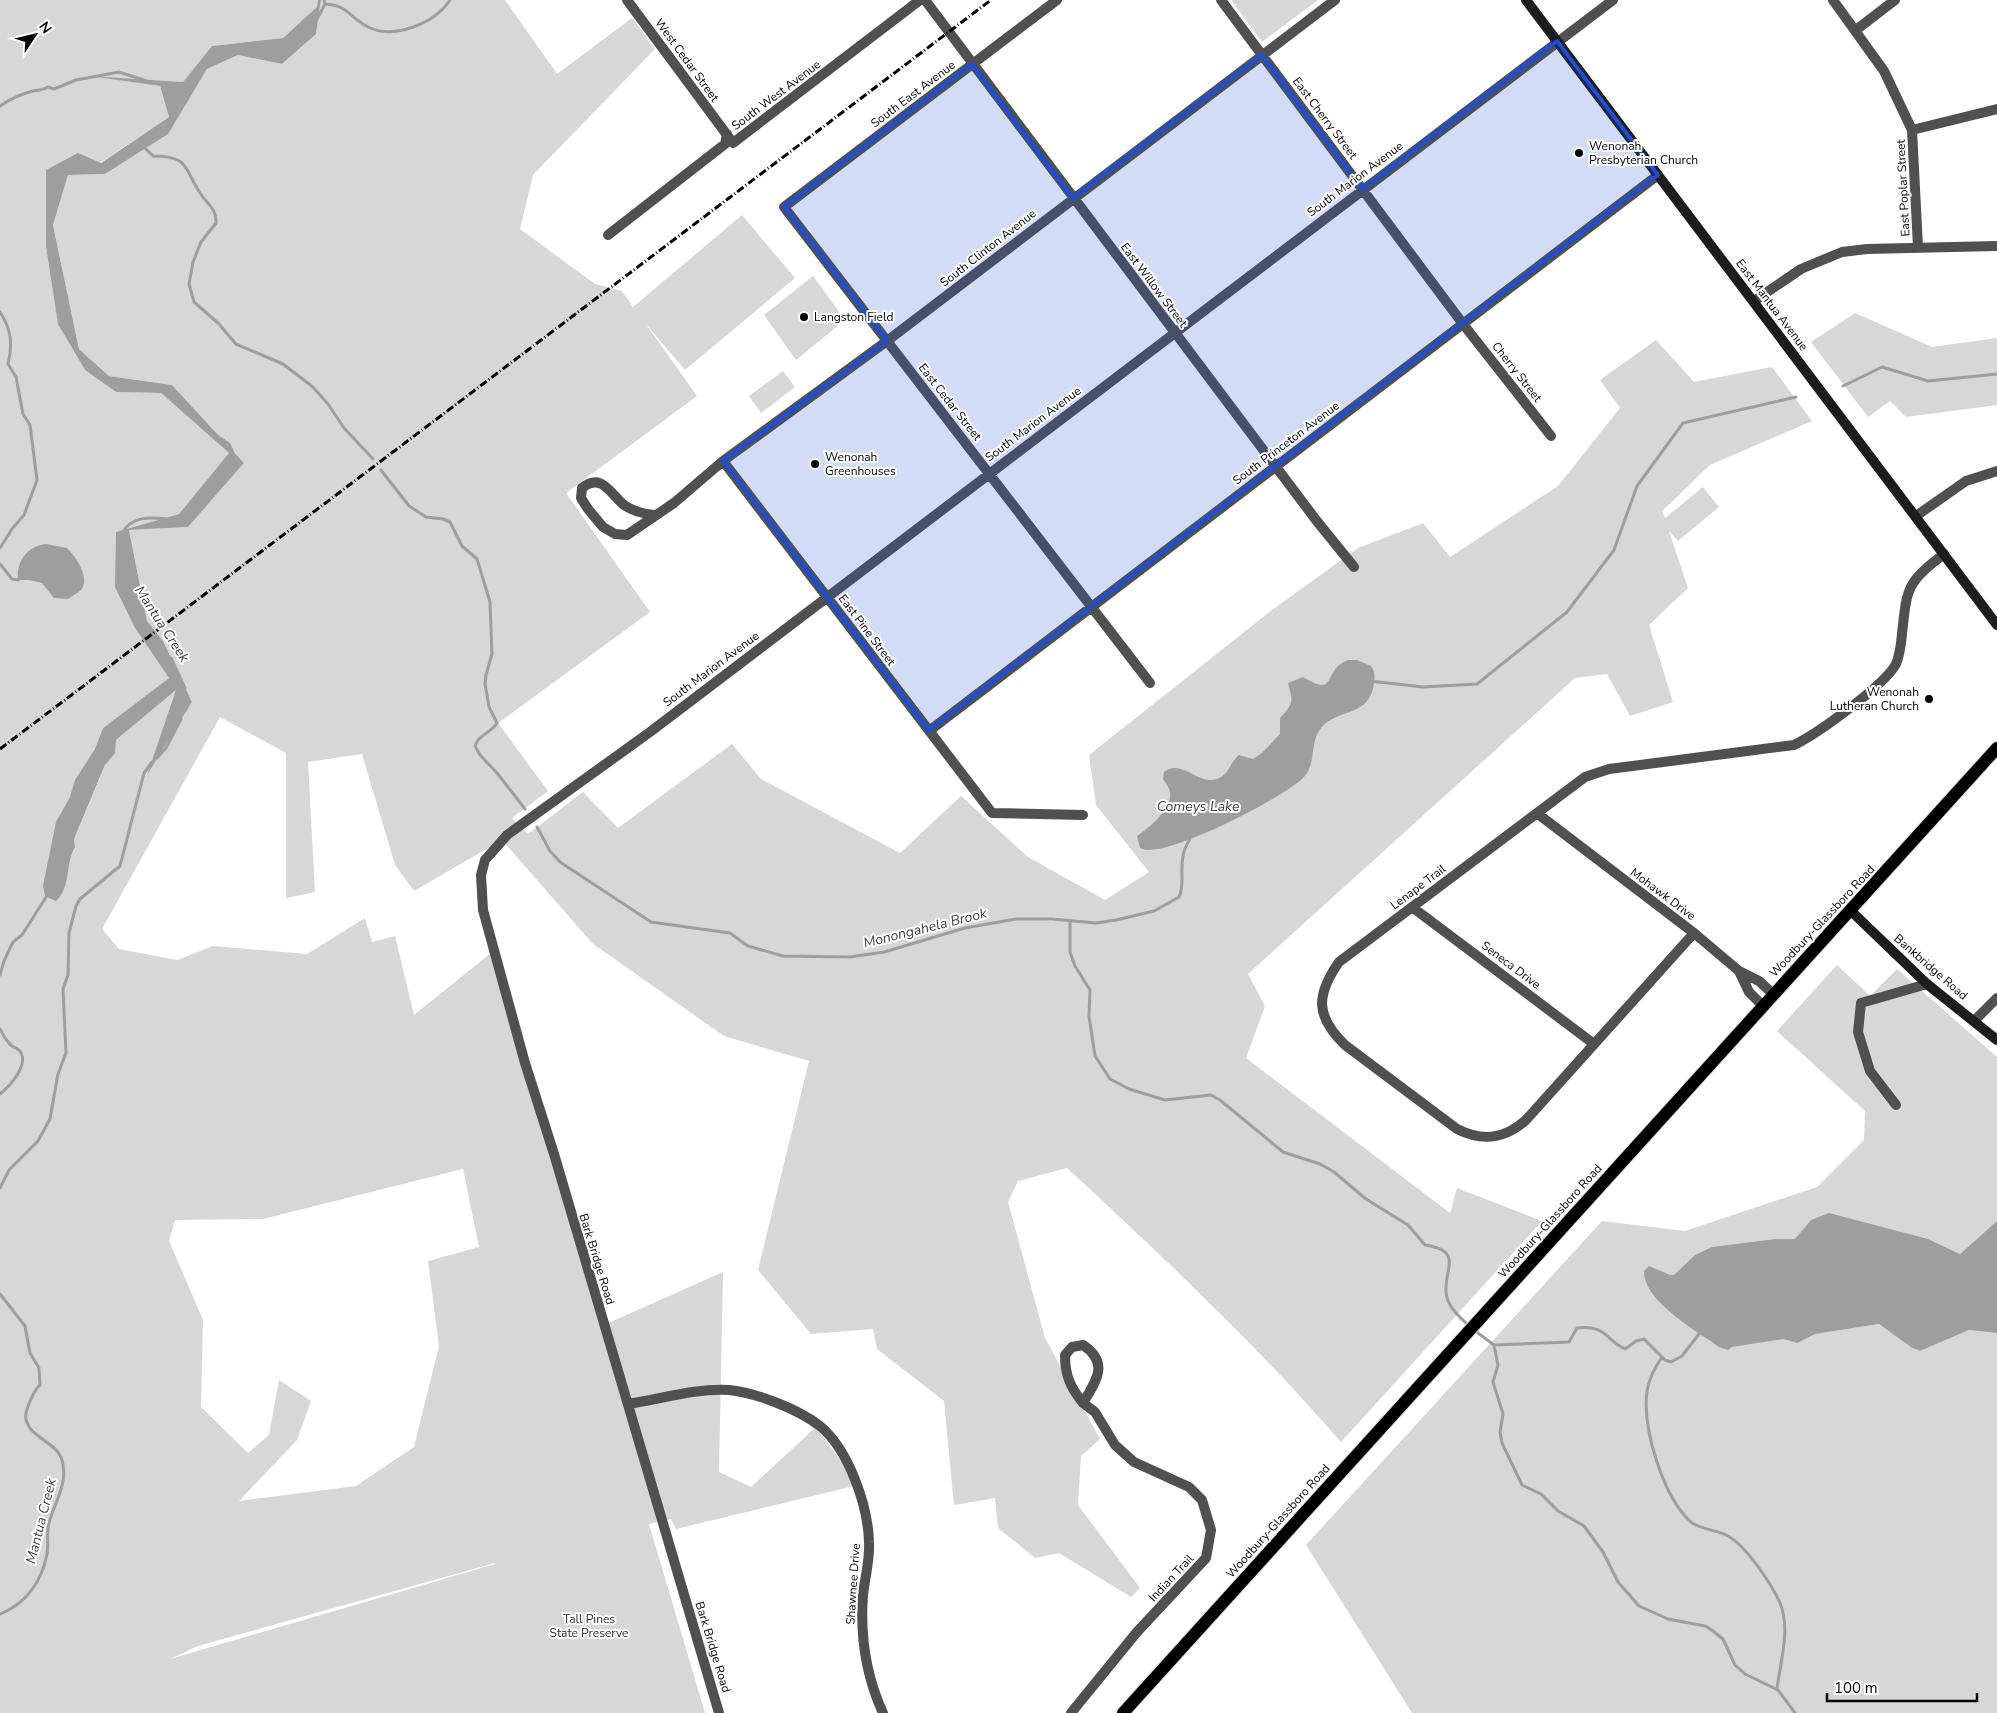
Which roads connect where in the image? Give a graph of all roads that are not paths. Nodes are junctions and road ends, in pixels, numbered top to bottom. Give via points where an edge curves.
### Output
1 (920, 0) edge
2 (925, 0) edge
3 (1057, 0) edge
4 (1221, 0) edge
5 (1335, 0) edge
6 (1526, 0) edge
7 (1613, 0) edge
8 (1833, 0) edge
9 (1895, 0) edge
10 (632, 2) edge
11 (1856, 30) junction
12 (1557, 42) junction
13 (1262, 55) junction
14 (972, 64) junction
15 (1997, 109) edge
16 (1912, 130) junction
17 (727, 134) junction
18 (1658, 175) junction
19 (1363, 189) junction
20 (1073, 198) junction
21 (784, 207) joint
22 (608, 235) dead end
23 (1997, 246) edge
24 (1918, 247) junction
25 (1754, 301) junction
26 (1463, 324) junction
27 (1174, 333) junction
28 (887, 341) junction
29 (1551, 436) dead end
30 (723, 461) junction
31 (1276, 467) junction
32 (1997, 471) edge
33 (989, 473) junction
34 (655, 515) junction
35 (1916, 516) junction
36 (1944, 554) junction
37 (1354, 567) dead end
38 (827, 597) junction
39 (1092, 608) junction
40 (1997, 625) edge
41 (1150, 683) dead end
42 (929, 732) junction
43 (1997, 748) edge
44 (1538, 814) junction
45 (1083, 815) dead end
46 (522, 823) joint
47 (1412, 907) junction
48 (1851, 911) junction
49 (1694, 933) junction
50 (1739, 971) junction
51 (1927, 984) junction
52 (1773, 994) junction
53 (1997, 998) edge
54 (1763, 1006) junction
55 (1975, 1020) junction
56 (1997, 1040) edge
57 (1594, 1044) junction
58 (1896, 1105) dead end
59 (1083, 1403) junction
60 (628, 1404) junction
61 (719, 1713) edge
62 (883, 1713) edge
63 (1071, 1713) edge
64 (1123, 1713) edge

1 - 17 street, South West Avenue via 733,143
2 - 14 street, East Willow Street
3 - 14 street, South East Avenue
4 - 13 street, East Cherry Street
5 - 13 street, South Clinton Avenue
6 - 12 street, East Mantua Avenue
7 - 12 street, South Marion Avenue
8 - 11 street, East Poplar Street
9 - 11 street
10 - 17 street, West Cedar Street
11 - 16 street, East Poplar Street via 1895,92
12 - 18 street, East Mantua Avenue
12 - 19 street, South Marion Avenue
13 - 19 street, East Cherry Street
13 - 20 street, South Clinton Avenue
14 - 20 street, East Willow Street
14 - 21 street, South East Avenue
15 - 16 street
16 - 24 street, East Poplar Street
17 - 22 street, South West Avenue via 725,144
18 - 25 street, East Mantua Avenue
18 - 26 street, South Princeton Avenue
19 - 26 street, East Cherry Street
19 - 27 street, South Marion Avenue
20 - 27 street, East Willow Street
20 - 28 street, South Clinton Avenue
21 - 28 street, East Cedar Street
23 - 24 street
24 - 25 street via 1842,252 1801,270
25 - 35 street, East Mantua Avenue
26 - 29 street, Cherry Street
26 - 31 street, South Princeton Avenue
27 - 31 street, East Willow Street
27 - 33 street, South Marion Avenue
28 - 30 street, South Clinton Avenue
28 - 33 street, East Cedar Street
30 - 34 street, South Clinton Avenue
30 - 38 street, East Pine Street
31 - 37 street, East Willow Street
31 - 39 street, South Princeton Avenue
32 - 35 street via 1966,480
33 - 38 street, South Marion Avenue
33 - 39 street, East Cedar Street
34 - 34 street, South Clinton Avenue via 627,535 615,534 603,527 588,510 581,498 582,488 589,482 597,482 638,513
35 - 36 street, East Mantua Avenue
36 - 40 street, East Mantua Avenue
36 - 44 street, Lenape Trail via 1918,575 1907,591 1900,652 1890,672 1802,741 1595,772
38 - 42 street, East Pine Street
38 - 46 street, South Marion Avenue via 650,732
39 - 41 street, East Cedar Street
39 - 42 street, South Princeton Avenue
42 - 45 street, East Pine Street via 992,813
43 - 48 main road, Woodbury-Glassboro Road
44 - 47 street, Lenape Trail
44 - 49 street, Mohawk Drive
46 - 60 street, Bark Bridge Road via 492,849 485,860 480,875 483,910 525,1064
47 - 57 street, Seneca Drive
47 - 57 street, Lenape Trail via 1339,962 1326,981 1323,1016 1331,1031 1345,1044 1450,1123 1468,1134 1487,1138 1507,1134 1526,1120
48 - 51 street, Bankbridge Road
48 - 52 main road, Woodbury-Glassboro Road
49 - 50 street, Mohawk Drive
49 - 57 street, Lenape Trail
50 - 52 street, Mohawk Drive via 1759,981
50 - 54 street via 1749,992
51 - 55 street, Bankbridge Road
51 - 58 street via 1862,1003 1858,1032 1870,1071
52 - 54 main road, Woodbury-Glassboro Road
53 - 55 street
54 - 64 main road, Woodbury-Glassboro Road
55 - 56 street, Bankbridge Road
59 - 59 street, Indian Trail via 1099,1368 1093,1352 1083,1346 1072,1347 1065,1355 1065,1371
59 - 63 street, Indian Trail via 1095,1412 1114,1445 1134,1462 1189,1487 1202,1500 1211,1530 1206,1558 1137,1632
60 - 61 street, Bark Bridge Road
60 - 62 street, Shawnee Drive via 704,1391 730,1390 783,1405 821,1427 846,1460 863,1499 869,1545 862,1629 870,1681

